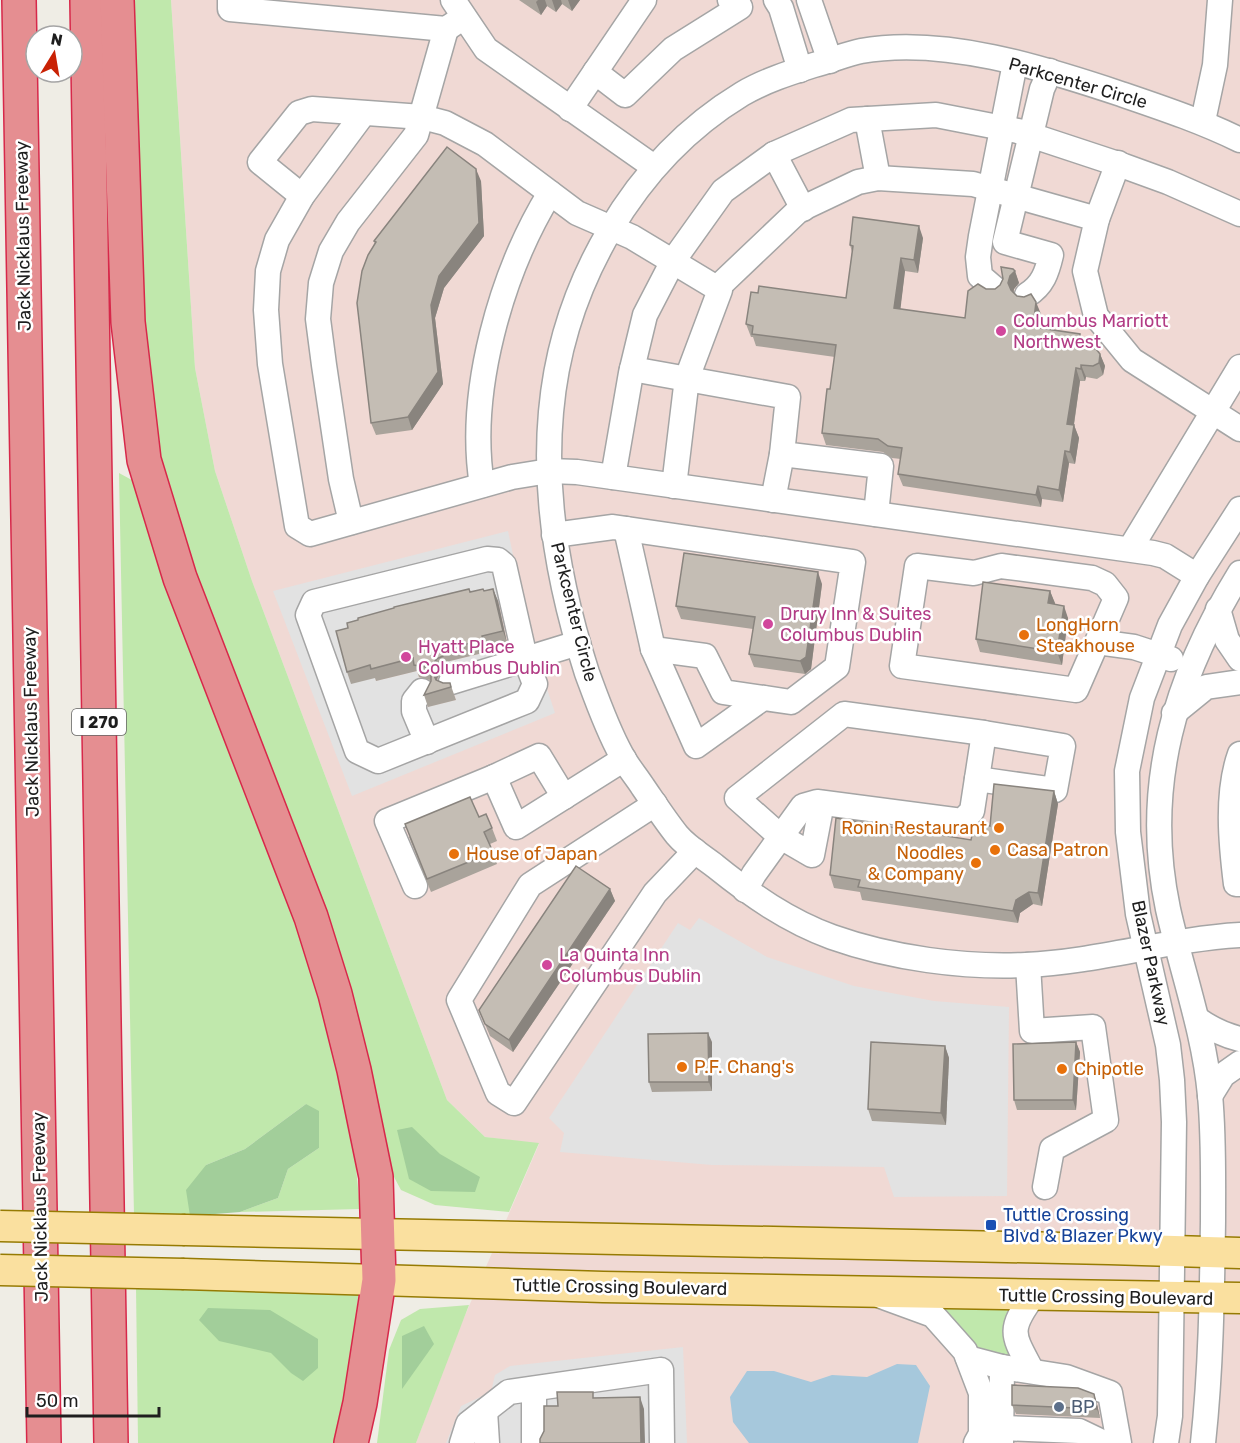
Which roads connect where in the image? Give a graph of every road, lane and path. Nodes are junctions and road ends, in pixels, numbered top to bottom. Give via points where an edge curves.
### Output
1 (18, 0) edge
2 (87, 0) edge
3 (117, 0) edge
4 (230, 0) edge
5 (644, 0) edge
6 (730, 0) edge
7 (776, 0) edge
8 (809, 0) edge
9 (1220, 0) edge
10 (454, 15) edge
11 (830, 61) junction
12 (1016, 63) junction
13 (0, 64) edge
14 (800, 70) junction
15 (1050, 70) junction
16 (595, 72) junction
17 (570, 109) junction
18 (363, 114) junction
19 (422, 117) junction
20 (867, 119) junction
21 (1203, 121) junction
22 (1002, 128) junction
23 (1030, 135) junction
24 (1240, 140) edge
25 (774, 154) junction
26 (1118, 163) junction
27 (654, 167) junction
28 (878, 178) junction
29 (989, 189) junction
30 (550, 193) junction
31 (302, 196) junction
32 (1015, 196) junction
33 (803, 208) junction
34 (1240, 214) edge
35 (1097, 219) junction
36 (610, 228) junction
37 (981, 236) junction
38 (1005, 242) junction
39 (1051, 255) junction
40 (673, 261) junction
41 (1087, 264) junction
42 (717, 288) junction
43 (994, 288) edge
44 (1027, 294) edge
45 (1240, 367) edge
46 (632, 369) junction
47 (687, 378) junction
48 (1213, 412) junction
49 (1240, 429) edge
50 (782, 454) junction
51 (549, 471) junction
52 (613, 477) junction
53 (482, 485) junction
54 (674, 486) junction
55 (773, 500) junction
56 (1240, 509) edge
57 (876, 514) junction
58 (351, 522) junction
59 (626, 529) junction
60 (554, 535) junction
61 (1130, 549) junction
62 (1240, 573) edge
63 (1197, 576) junction
64 (1218, 609) junction
65 (1097, 642) junction
66 (578, 643) junction
67 (653, 649) junction
68 (1158, 654) junction
69 (525, 658) junction
70 (1240, 659) edge
71 (1190, 667) junction
72 (451, 682) edge
73 (1240, 682) edge
74 (423, 691) edge
75 (763, 698) junction
76 (1174, 713) junction
77 (984, 733) junction
78 (426, 742) junction
79 (1240, 754) edge
80 (624, 759) junction
81 (494, 777) junction
82 (977, 779) junction
83 (564, 797) junction
84 (822, 803) junction
85 (655, 804) junction
86 (781, 837) junction
87 (1236, 838) edge
88 (695, 851) junction
89 (1240, 884) edge
90 (415, 886) dead end
91 (745, 890) junction
92 (1240, 935) edge
93 (1176, 943) junction
94 (1146, 948) junction
95 (1028, 965) junction
96 (1197, 1019) junction
97 (1240, 1039) edge
98 (1240, 1063) edge
99 (1210, 1096) junction
100 (1045, 1187) dead end
101 (0, 1226) edge
102 (378, 1234) junction
103 (1173, 1251) junction
104 (1226, 1253) edge
105 (0, 1270) edge
106 (379, 1280) junction
107 (871, 1293) junction
108 (1033, 1296) junction
109 (1172, 1298) junction
110 (1226, 1298) edge
111 (968, 1358) junction
112 (1002, 1367) junction
113 (1032, 1371) junction
114 (534, 1389) junction
115 (485, 1411) junction
116 (1002, 1436) edge
117 (44, 1443) edge
118 (111, 1443) edge
119 (351, 1443) edge
120 (462, 1443) edge
121 (487, 1443) edge
122 (534, 1443) edge
123 (662, 1443) edge
124 (976, 1443) edge
125 (1104, 1443) edge
126 (1119, 1443) edge
127 (1166, 1443) edge
128 (1203, 1443) edge

1 - 13 highway
1 - 117 highway, Jack Nicklaus Freeway
2 - 118 highway, I 270
3 - 102 highway via 128,322 144,460 180,578 311,917 335,994 376,1177
4 - 10 street via 230,9
5 - 16 street
6 - 16 street via 740,7 673,49 625,95
7 - 14 street
8 - 11 street
9 - 21 street via 1215,65
10 - 17 street via 486,49
10 - 19 street
11 - 12 street, Parkcenter Circle via 861,51 913,48 962,52
11 - 14 street, Parkcenter Circle
12 - 15 street, Parkcenter Circle
12 - 22 street
14 - 27 street, Parkcenter Circle via 742,94 696,126
15 - 21 street, Parkcenter Circle
15 - 23 street
16 - 17 street
17 - 27 street
18 - 19 street
18 - 31 street
18 - 31 street via 312,110 299,113 260,162
19 - 30 street via 445,123 485,144
19 - 58 street via 416,135 348,222 331,251 321,283 318,320 322,354
20 - 22 street via 936,115
20 - 25 street via 851,120
20 - 28 street
21 - 24 street, Parkcenter Circle
22 - 23 street
22 - 29 street
23 - 26 street
23 - 32 street
25 - 33 street
25 - 40 street via 723,191
26 - 34 street
26 - 35 street
27 - 36 street, Parkcenter Circle
28 - 29 street via 973,184
28 - 33 street
29 - 32 street
29 - 37 street
30 - 36 street via 577,213
30 - 53 street via 537,213 506,286 491,340 478,423
31 - 58 street via 277,240 268,271 270,364 280,432 297,526 310,534
32 - 35 street
32 - 38 street
33 - 42 street
35 - 41 street
36 - 40 street
36 - 51 street, Parkcenter Circle via 580,290 562,351 551,406
37 - 38 street
37 - 43 street via 980,276
38 - 39 street
39 - 41 street
39 - 44 street via 1047,272 1036,289
40 - 42 street
40 - 46 street via 645,315
41 - 48 street via 1085,271 1096,316 1132,360
42 - 47 street via 720,290
45 - 48 street
46 - 47 street
46 - 52 street
47 - 50 street via 788,397
47 - 54 street
48 - 49 street
48 - 61 street
50 - 55 street
50 - 57 street via 881,466
51 - 52 street
51 - 53 street
51 - 60 street, Parkcenter Circle
52 - 54 street
53 - 58 street
54 - 55 street
55 - 57 street
56 - 63 street, Blazer Parkway
57 - 61 street
59 - 60 street via 613,527
59 - 67 street
59 - 75 street via 853,562 837,667 791,702
60 - 66 street, Parkcenter Circle
61 - 63 street via 1165,556
62 - 64 street, Blazer Parkway
63 - 68 street, Blazer Parkway
64 - 70 street via 1227,640
64 - 71 street, Blazer Parkway
65 - 65 street via 1076,690 902,666 917,566 974,573 1001,566 1092,578 1106,584 1116,598
65 - 68 street
66 - 69 street
66 - 80 street, Parkcenter Circle via 597,702
67 - 75 street via 705,656 723,692
67 - 75 street via 696,746
68 - 71 street
68 - 94 street, Blazer Parkway via 1142,698 1126,792 1138,914
69 - 72 street
69 - 78 street via 535,684 527,701
69 - 78 street via 504,565 498,560 487,559 314,602 308,615 357,751 378,761
71 - 76 street, Blazer Parkway
73 - 76 street via 1206,687
74 - 78 street via 414,701 414,711
76 - 93 street, Blazer Parkway via 1162,777 1158,832
77 - 82 street
77 - 82 street via 1063,746 1055,790
77 - 86 street via 844,714 737,798
79 - 87 street via 1234,771
80 - 83 street
80 - 85 street, Parkcenter Circle
81 - 83 street via 539,756
81 - 83 street via 516,827
81 - 90 street via 387,821
82 - 84 street via 972,812 962,821
84 - 86 street via 803,806
84 - 86 street via 812,855
85 - 88 street, Parkcenter Circle via 680,839
85 - 88 street via 530,885 459,1000 498,1093 514,1103 655,893
86 - 91 street
87 - 89 street via 1236,884
88 - 91 street, Parkcenter Circle
91 - 95 street, Parkcenter Circle via 787,916 833,937 877,949 979,965
92 - 93 street, Parkcenter Circle
93 - 94 street, Parkcenter Circle
93 - 96 street, Blazer Parkway
94 - 95 street, Parkcenter Circle
94 - 103 street, Blazer Parkway via 1172,1080
95 - 100 street via 1032,1031 1093,1027 1106,1120 1052,1149
96 - 97 street
96 - 99 street, Blazer Parkway
98 - 99 street via 1223,1076
99 - 104 street, Blazer Parkway
101 - 102 main road, bridge
102 - 103 main road
102 - 106 highway
103 - 104 main road
103 - 109 street, Blazer Parkway
104 - 110 street, Blazer Parkway
105 - 106 main road, Tuttle Crossing Boulevard, bridge
106 - 107 main road, Tuttle Crossing Boulevard
106 - 119 highway
107 - 108 main road, Tuttle Crossing Boulevard
107 - 111 street via 933,1315
108 - 109 main road, Tuttle Crossing Boulevard
108 - 113 street via 1015,1326 1016,1339
109 - 110 main road, Tuttle Crossing Boulevard
109 - 127 street, Blazer Parkway
110 - 128 street, Blazer Parkway via 1212,1323
111 - 112 street
111 - 124 street via 981,1393 981,1434
112 - 113 street
112 - 116 street
113 - 126 street via 1066,1377 1110,1393
114 - 115 street via 509,1392
114 - 122 street
114 - 123 street via 661,1370
115 - 120 street via 468,1424
115 - 121 street
116 - 125 street via 1079,1431

